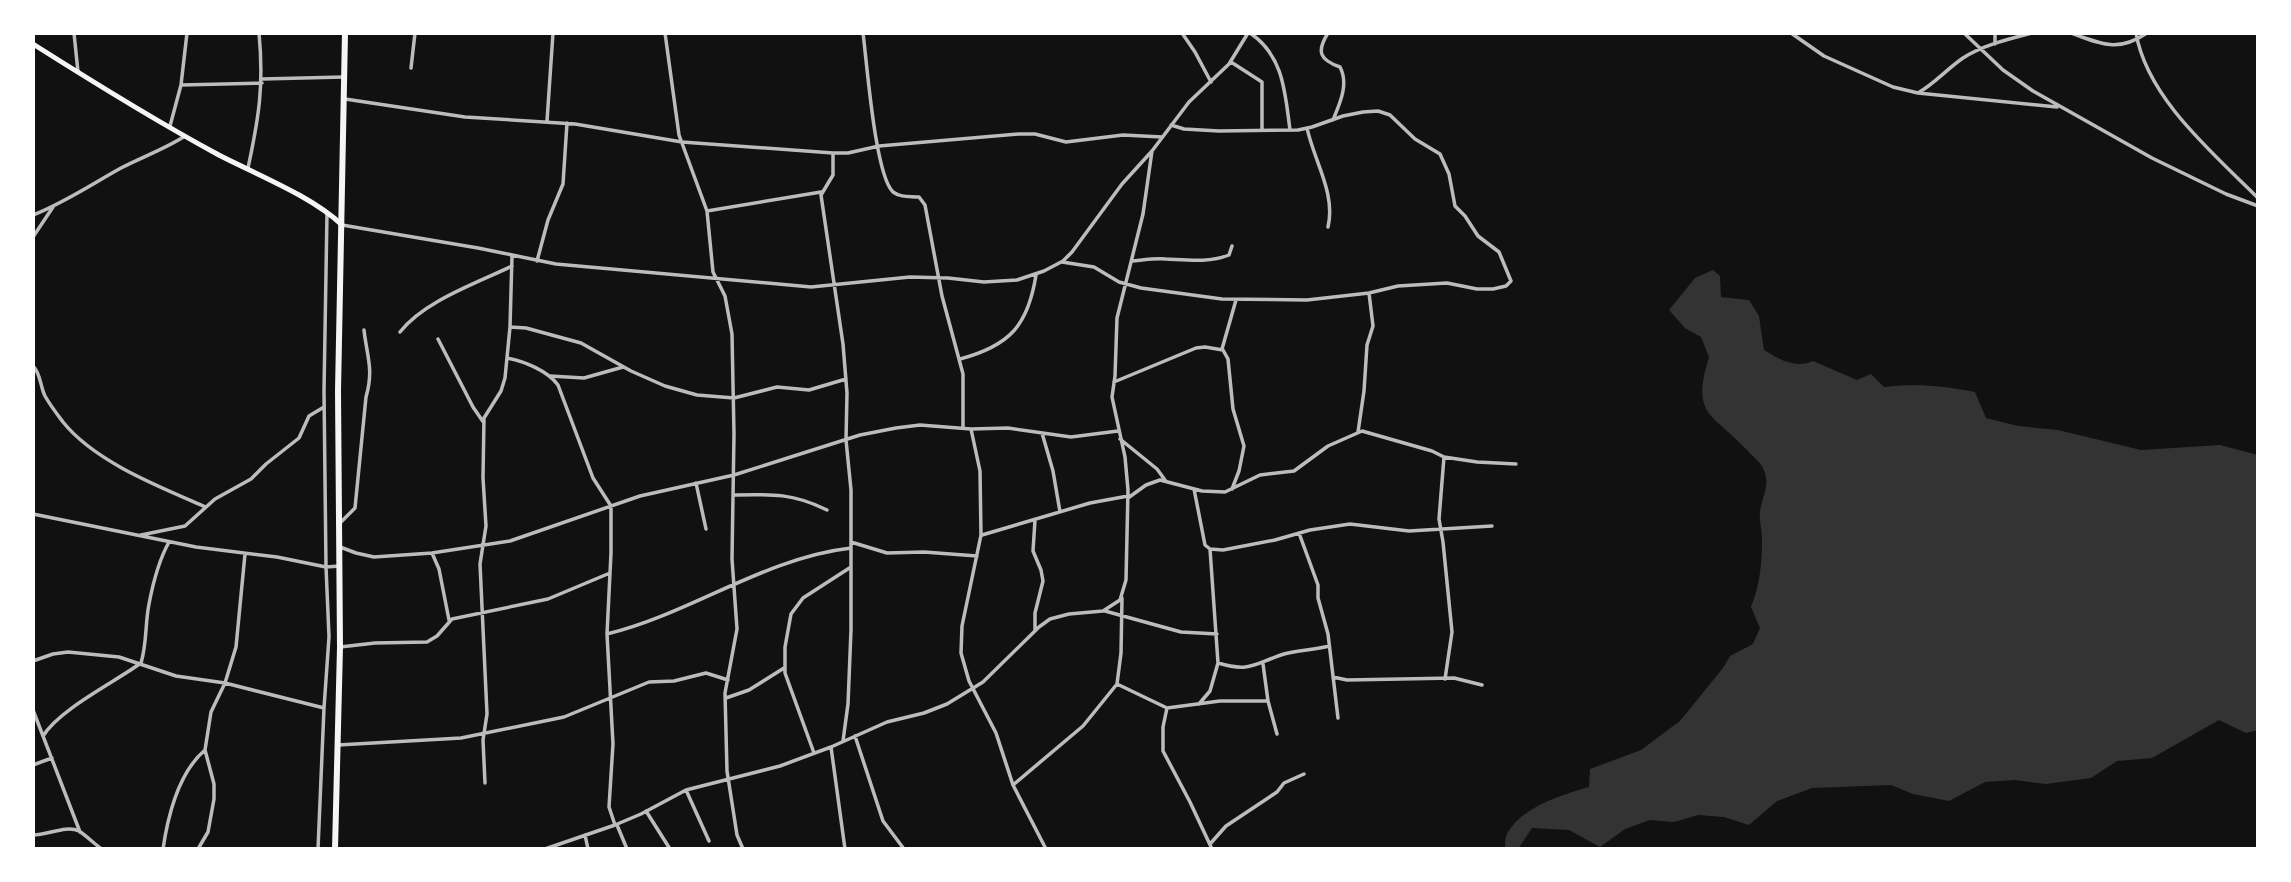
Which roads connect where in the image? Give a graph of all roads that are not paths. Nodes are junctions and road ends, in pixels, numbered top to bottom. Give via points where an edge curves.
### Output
1 (74, 33) edge
2 (187, 33) edge
3 (259, 33) edge
4 (345, 33) edge
5 (415, 33) edge
6 (553, 33) edge
7 (665, 33) edge
8 (863, 33) edge
9 (1182, 33) edge
10 (1249, 33) edge
11 (1328, 33) edge
12 (1791, 33) edge
13 (1964, 33) edge
14 (1995, 33) edge
15 (2032, 33) edge
16 (2071, 33) edge
17 (2136, 33) edge
18 (2147, 33) edge
19 (2137, 40) junction
20 (33, 44) edge
21 (1995, 44) junction
22 (1980, 49) junction
23 (1231, 62) junction
24 (411, 68) dead end
25 (78, 72) junction
26 (344, 77) junction
27 (262, 81) junction
28 (1212, 82) junction
29 (181, 85) junction
30 (1918, 93) junction
31 (344, 99) junction
32 (2062, 107) junction
33 (1333, 120) junction
34 (547, 121) junction
35 (567, 123) junction
36 (1171, 125) junction
37 (170, 126) junction
38 (1307, 128) junction
39 (1262, 130) junction
40 (1290, 130) junction
41 (185, 136) junction
42 (1162, 137) junction
43 (682, 142) junction
44 (879, 146) junction
45 (1152, 151) junction
46 (833, 153) junction
47 (247, 170) junction
48 (821, 192) junction
49 (2258, 198) edge
50 (54, 206) junction
51 (2258, 206) edge
52 (707, 211) junction
53 (327, 213) junction
54 (33, 215) edge
55 (342, 225) junction
56 (1328, 227) dead end
57 (33, 237) edge
58 (1233, 246) dead end
59 (512, 256) junction
60 (537, 261) junction
61 (1132, 261) junction
62 (1061, 262) junction
63 (512, 266) junction
64 (1036, 274) junction
65 (938, 277) junction
66 (716, 279) junction
67 (1126, 284) junction
68 (834, 287) junction
69 (1369, 293) junction
70 (1236, 300) junction
71 (510, 327) junction
72 (364, 330) dead end
73 (400, 332) dead end
74 (438, 339) dead end
75 (1222, 349) junction
76 (507, 358) junction
77 (960, 359) junction
78 (33, 366) edge
79 (622, 367) junction
80 (550, 376) junction
81 (846, 379) junction
82 (1114, 382) junction
83 (734, 398) junction
84 (324, 407) junction
85 (484, 424) junction
86 (963, 427) junction
87 (971, 429) junction
88 (1118, 431) junction
89 (1358, 432) junction
90 (1042, 433) junction
91 (1120, 439) junction
92 (846, 440) junction
93 (1444, 457) junction
94 (1516, 464) dead end
95 (734, 475) junction
96 (1165, 480) junction
97 (696, 483) junction
98 (1194, 489) junction
99 (1231, 489) junction
100 (734, 495) junction
101 (1128, 497) junction
102 (611, 506) junction
103 (206, 507) junction
104 (827, 510) dead end
105 (1060, 512) junction
106 (33, 514) edge
107 (1035, 520) junction
108 (339, 524) junction
109 (1493, 526) dead end
110 (706, 529) dead end
111 (1440, 529) junction
112 (1299, 532) junction
113 (981, 535) junction
114 (139, 536) junction
115 (169, 542) junction
116 (851, 542) junction
117 (482, 546) junction
118 (340, 547) junction
119 (851, 548) junction
120 (1210, 549) junction
121 (432, 553) junction
122 (245, 554) junction
123 (977, 556) junction
124 (340, 566) junction
125 (326, 567) junction
126 (851, 568) junction
127 (610, 573) junction
128 (733, 586) junction
129 (1122, 598) junction
130 (1103, 611) junction
131 (483, 614) junction
132 (1121, 616) junction
133 (449, 620) junction
134 (1035, 631) junction
135 (607, 634) junction
136 (1218, 634) junction
137 (1329, 646) junction
138 (340, 647) junction
139 (33, 661) edge
140 (141, 663) junction
141 (1218, 663) junction
142 (1263, 664) junction
143 (784, 668) junction
144 (1333, 677) junction
145 (1445, 679) junction
146 (728, 680) junction
147 (225, 683) junction
148 (1117, 684) junction
149 (1482, 685) dead end
150 (973, 689) junction
151 (726, 698) junction
152 (610, 699) junction
153 (1268, 701) junction
154 (1199, 704) junction
155 (324, 708) junction
156 (1167, 708) junction
157 (33, 710) edge
158 (1338, 718) dead end
159 (484, 732) junction
160 (1277, 734) dead end
161 (43, 736) junction
162 (855, 736) junction
163 (843, 741) junction
164 (338, 745) junction
165 (831, 747) junction
166 (205, 750) junction
167 (814, 753) junction
168 (52, 758) junction
169 (33, 765) edge
170 (1304, 774) dead end
171 (728, 778) junction
172 (485, 783) dead end
173 (1013, 785) junction
174 (686, 790) junction
175 (646, 811) junction
176 (616, 825) junction
177 (80, 832) junction
178 (33, 835) edge
179 (585, 835) junction
180 (709, 841) dead end
181 (1211, 846) edge
182 (102, 849) edge
183 (163, 849) edge
184 (198, 849) edge
185 (318, 849) edge
186 (335, 849) edge
187 (545, 849) edge
188 (588, 849) edge
189 (627, 849) edge
190 (670, 849) edge
191 (743, 849) edge
192 (845, 849) edge
193 (904, 849) edge
194 (1046, 849) edge

1 - 25 street
2 - 29 street
3 - 27 street
4 - 26 highway
5 - 24 street
6 - 34 street
7 - 43 street
8 - 44 street
9 - 28 street
10 - 23 street
10 - 40 street via 1267,47 1279,68
11 - 33 street via 1321,46 1323,56 1340,67 1344,78
12 - 30 street via 1824,56 1893,87
13 - 22 street
14 - 21 street
15 - 21 street
16 - 19 street via 2116,46
17 - 19 street
18 - 19 street
19 - 49 street via 2147,67 2183,121
20 - 25 main road
21 - 22 street
22 - 30 street
22 - 32 street via 2018,81
23 - 28 street
23 - 39 street via 1262,82
25 - 37 main road
26 - 27 street
26 - 31 highway
27 - 29 street
27 - 47 street
28 - 36 street
29 - 37 street
30 - 32 street
31 - 34 street via 465,117
31 - 55 highway
32 - 51 street via 2152,158
33 - 38 street
33 - 69 street via 1378,111 1394,117 1415,139 1436,151 1447,167 1455,206 1478,236 1499,252 1511,281 1493,289 1447,283
34 - 35 street
35 - 43 street
35 - 60 street via 563,184
36 - 39 street via 1208,131
36 - 42 street
37 - 41 main road
38 - 40 street
38 - 56 street via 1330,199
39 - 40 street
41 - 47 main road
41 - 50 street
42 - 44 street via 1123,135 1066,142 1019,134
42 - 45 street
43 - 46 street
43 - 52 street
44 - 46 street
44 - 65 street via 890,188 900,196 923,201
45 - 61 street
45 - 62 street
46 - 48 street via 832,175
47 - 53 main road
48 - 52 street
48 - 68 street
50 - 54 street
50 - 57 street
52 - 66 street
53 - 55 main road
53 - 84 street
55 - 59 street
55 - 108 highway
58 - 61 street via 1226,257
59 - 60 street
59 - 63 street
60 - 66 street
61 - 67 street
62 - 64 street
62 - 67 street via 1094,267
63 - 71 street
63 - 73 street via 416,315
64 - 65 street via 1000,282
64 - 77 street via 1027,311 1013,333 990,350
65 - 68 street
65 - 77 street
66 - 68 street
66 - 83 street via 729,313
67 - 70 street
67 - 82 street via 1117,318
68 - 81 street
69 - 70 street via 1307,300
69 - 89 street via 1373,324
70 - 75 street
71 - 76 street
71 - 79 street via 581,343
72 - 108 street via 371,383 358,490 355,508
74 - 85 street
75 - 82 street via 1186,351
75 - 99 street via 1244,446
76 - 80 street
76 - 85 street via 503,385 485,413
77 - 86 street
78 - 103 street via 46,397 81,441 143,479
79 - 80 street via 584,378
79 - 83 street via 697,395
80 - 102 street via 561,391 593,478
81 - 83 street via 810,390 773,387
81 - 92 street
82 - 88 street via 1112,403
83 - 95 street
84 - 103 street via 309,416 299,439 259,473
84 - 125 street
85 - 117 street via 486,526
86 - 87 street
86 - 92 street via 920,425
87 - 90 street
87 - 113 street via 981,483
88 - 90 street via 1072,437
88 - 91 street
89 - 93 street
89 - 99 street via 1321,450 1294,471 1260,475
90 - 105 street
91 - 96 street
91 - 101 street
92 - 95 street
92 - 116 street
93 - 94 street
93 - 111 street via 1438,499
95 - 97 street
95 - 100 street
96 - 98 street
96 - 101 street via 1150,483
97 - 102 street
97 - 110 street
98 - 99 street via 1220,493
98 - 120 street via 1205,545
100 - 104 street via 790,495
100 - 128 street
101 - 105 street
101 - 129 street
102 - 117 street via 524,537
102 - 127 street
103 - 114 street via 184,526
105 - 107 street
106 - 114 street
107 - 113 street
107 - 134 street via 1033,551 1043,581
108 - 118 highway
109 - 111 street
111 - 112 street via 1409,531 1350,524
111 - 145 street via 1452,632
112 - 120 street via 1258,544
112 - 137 street via 1318,585
113 - 123 street
114 - 115 street
115 - 122 street
115 - 140 street via 149,604
116 - 119 street
116 - 123 street via 887,553
117 - 121 street
117 - 131 street
118 - 121 street via 374,557
118 - 124 highway
119 - 126 street
119 - 128 street via 788,563
120 - 136 street
121 - 133 street
122 - 125 street
122 - 147 street via 238,633
123 - 150 street via 960,636
124 - 125 street
124 - 138 highway
125 - 155 street via 330,637
126 - 143 street via 794,608
126 - 163 street
127 - 131 street via 548,599
127 - 135 street
128 - 135 street
128 - 146 street via 737,629
129 - 130 street
129 - 132 street
130 - 132 street
130 - 134 street via 1059,616
131 - 133 street
131 - 159 street
132 - 136 street via 1181,632
132 - 148 street
133 - 138 street via 427,642
134 - 150 street
135 - 152 street
136 - 141 street
137 - 142 street via 1287,653
137 - 144 street
138 - 164 highway
139 - 140 street via 79,652
140 - 147 street via 176,676
140 - 161 street via 63,714
141 - 142 street via 1239,668
141 - 154 street via 1210,691
142 - 153 street
143 - 151 street
143 - 167 street
144 - 145 street
144 - 158 street
145 - 149 street
146 - 151 street
146 - 152 street via 706,673 649,682
147 - 155 street
147 - 166 street via 211,712
148 - 156 street
148 - 173 street via 1083,726
150 - 162 street via 924,713
150 - 173 street via 996,733
151 - 171 street
152 - 159 street via 565,717
152 - 176 street via 609,807
153 - 154 street
153 - 160 street
154 - 156 street
155 - 185 street
156 - 181 street via 1163,751
157 - 161 street
159 - 164 street via 444,740
159 - 172 street
161 - 168 street
162 - 163 street
162 - 193 street via 883,821
163 - 165 street
164 - 186 highway
165 - 167 street
165 - 192 street
166 - 183 street via 177,793
166 - 184 street via 214,799 206,838
167 - 171 street
168 - 169 street
168 - 177 street
170 - 181 street via 1241,815
171 - 174 street
171 - 191 street
173 - 194 street
174 - 175 street
174 - 180 street
175 - 176 street
175 - 190 street
176 - 179 street
176 - 189 street
177 - 178 street via 71,829
177 - 182 street
179 - 187 street
179 - 188 street

